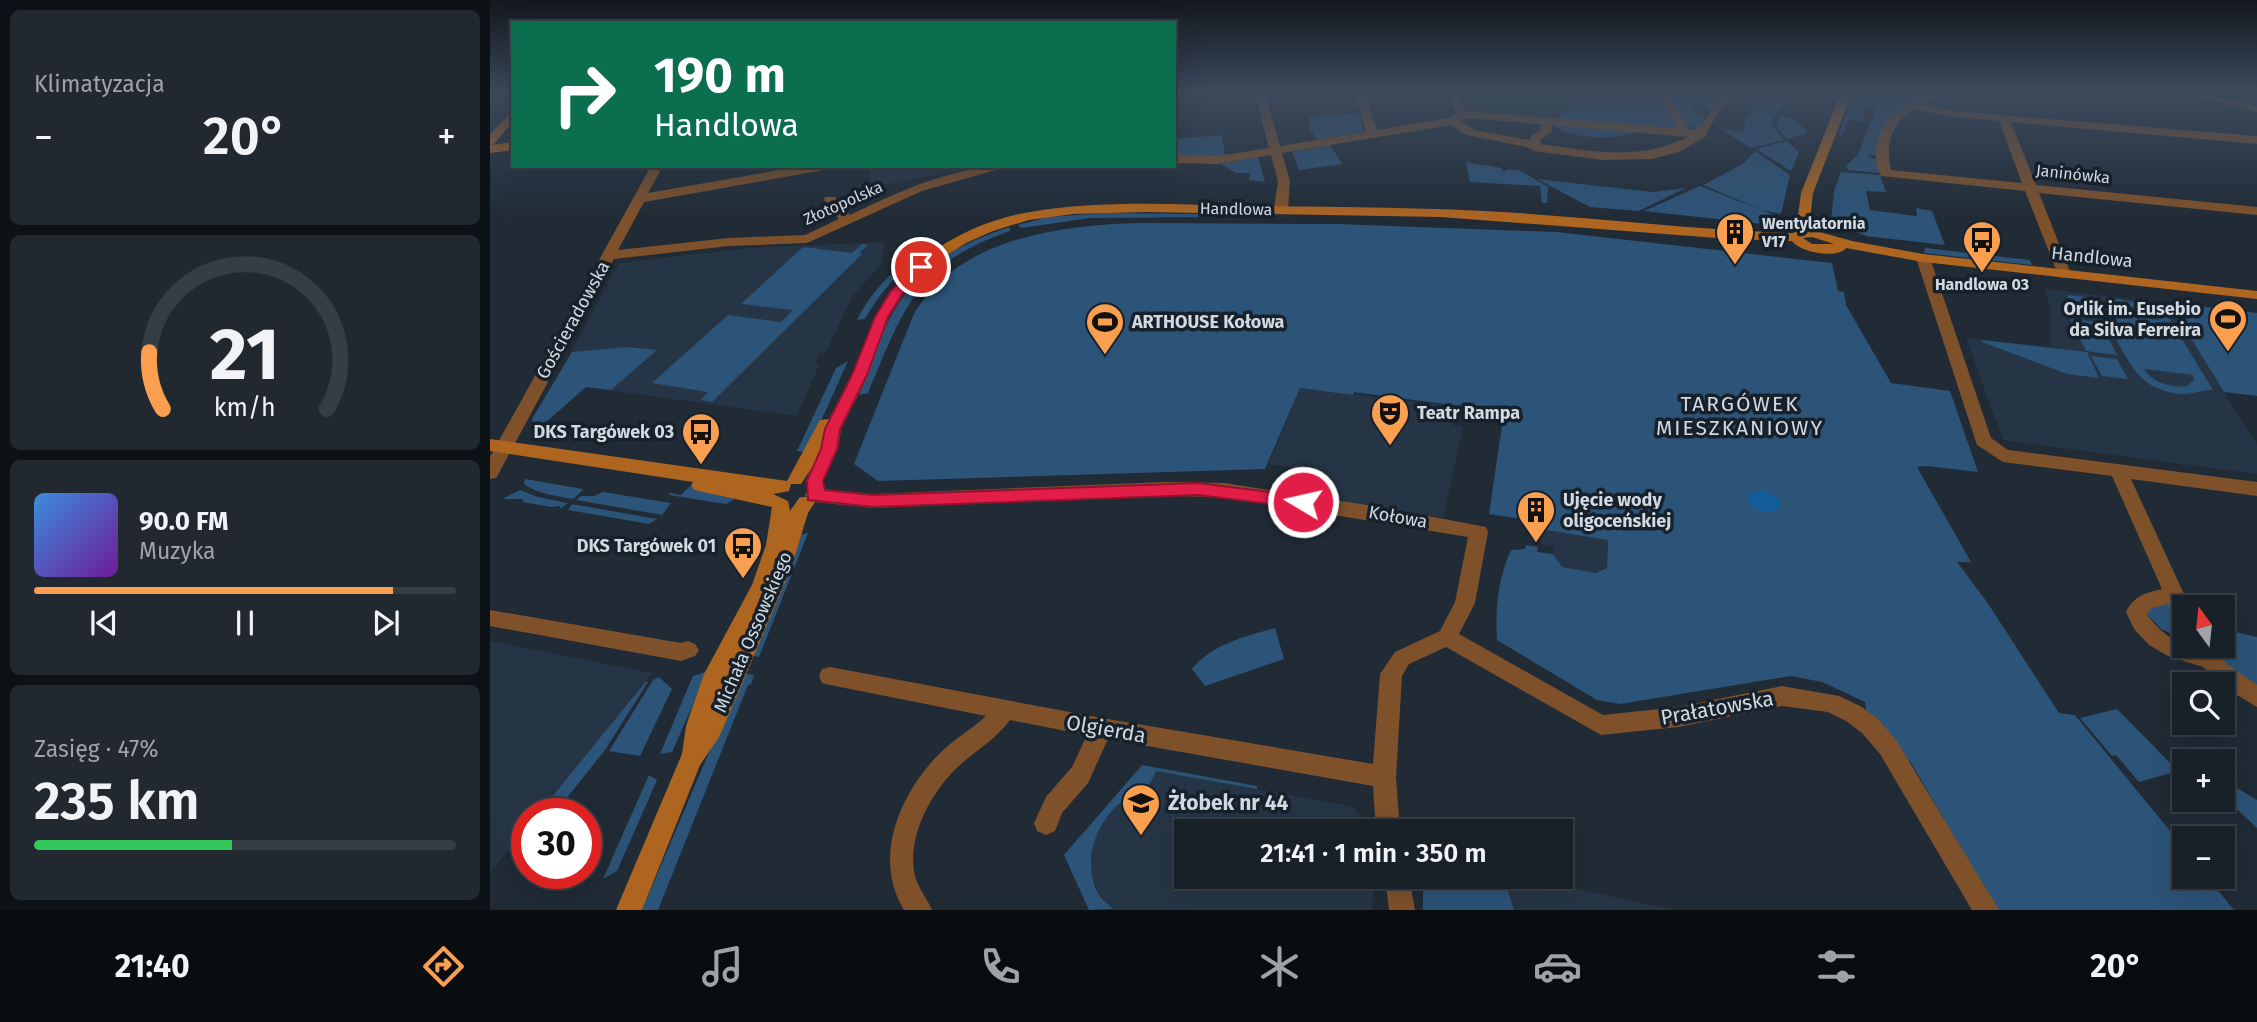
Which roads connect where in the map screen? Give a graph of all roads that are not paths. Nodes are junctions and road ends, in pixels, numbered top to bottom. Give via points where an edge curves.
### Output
1 (1271, 135) edge
2 (1370, 135) edge
3 (1479, 135) edge
4 (1539, 135) edge
5 (1700, 135) edge
6 (1831, 135) edge
7 (1885, 135) edge
8 (2011, 135) edge
9 (2207, 135) edge
10 (2257, 140) edge
11 (1527, 143) dead end
12 (511, 146) edge
13 (490, 149) edge
14 (1275, 151) junction
15 (1176, 159) edge
16 (656, 168) edge
17 (813, 168) edge
18 (996, 168) edge
19 (1812, 186) junction
20 (2033, 188) junction
21 (639, 199) junction
22 (830, 200) dead end
23 (1282, 209) junction
24 (2257, 211) edge
25 (848, 221) junction
26 (1800, 238) junction
27 (1823, 240) junction
28 (608, 256) junction
29 (1923, 258) junction
30 (2064, 274) junction
31 (2257, 295) edge
32 (870, 344) junction
33 (497, 446) edge
34 (2118, 471) junction
35 (490, 473) edge
36 (2257, 489) edge
37 (784, 493) junction
38 (812, 493) junction
39 (2172, 595) edge
40 (2173, 595) edge
41 (490, 618) edge
42 (1447, 637) junction
43 (2172, 648) edge
44 (688, 650) dead end
45 (2209, 658) edge
46 (830, 676) dead end
47 (2257, 696) edge
48 (1005, 710) junction
49 (1102, 729) junction
50 (691, 759) junction
51 (1384, 777) junction
52 (1387, 819) edge
53 (1046, 823) dead end
54 (1398, 889) edge
55 (629, 910) edge
56 (919, 910) edge
57 (1402, 910) edge
58 (1986, 910) edge

1 - 14 street
2 - 14 street
3 - 11 street
4 - 5 street via 1533,148 1619,156 1656,155
6 - 19 street
7 - 20 street, Janinówka via 1880,149 1885,173
8 - 20 street
9 - 10 street
12 - 13 street
14 - 15 street via 1217,160
14 - 23 street via 1284,181
16 - 21 street, Gościeradowska
17 - 21 street
18 - 25 street, Złotopolska via 918,188
19 - 26 street
19 - 27 street
20 - 24 street, Janinówka
20 - 30 street
21 - 28 street, Gościeradowska
22 - 25 street
23 - 26 street, Handlowa via 1505,216 1762,243
23 - 32 street, Handlowa via 1073,210 998,225 953,245 915,273 890,302
25 - 28 street, Złotopolska via 795,241 729,242
26 - 27 street, Handlowa via 1812,248
27 - 29 street, Handlowa via 1911,260
28 - 33 street, Gościeradowska
29 - 30 street, Handlowa
29 - 34 street via 1983,441 2003,456
30 - 31 street, Handlowa
32 - 37 street, Handlowa via 842,388 812,455
32 - 38 street, Handlowa via 832,429
33 - 35 street, Gościeradowska
33 - 37 street via 642,470 731,493
34 - 36 street
34 - 40 street
37 - 38 street via 790,507
37 - 38 street via 806,478
37 - 50 street, Michała Ossowskiego via 771,566 719,666
38 - 42 street, Kołowa via 873,501 1224,490 1479,532 1465,603
38 - 50 street, Michała Ossowskiego via 799,511 781,568 716,719
39 - 43 street via 2146,601 2136,612 2141,627
41 - 44 street
42 - 51 street via 1402,658 1391,674
42 - 58 street, Prałatowska via 1601,725 1678,717 1782,696 1831,703 1854,714 1888,747
45 - 47 street via 2233,682
46 - 48 street, Olgierda
48 - 49 street, Olgierda
48 - 56 street via 934,776 914,807 902,873 906,892
49 - 51 street, Olgierda
49 - 53 street via 1080,775 1054,805
50 - 55 street, Michała Ossowskiego
51 - 52 street
54 - 57 street

